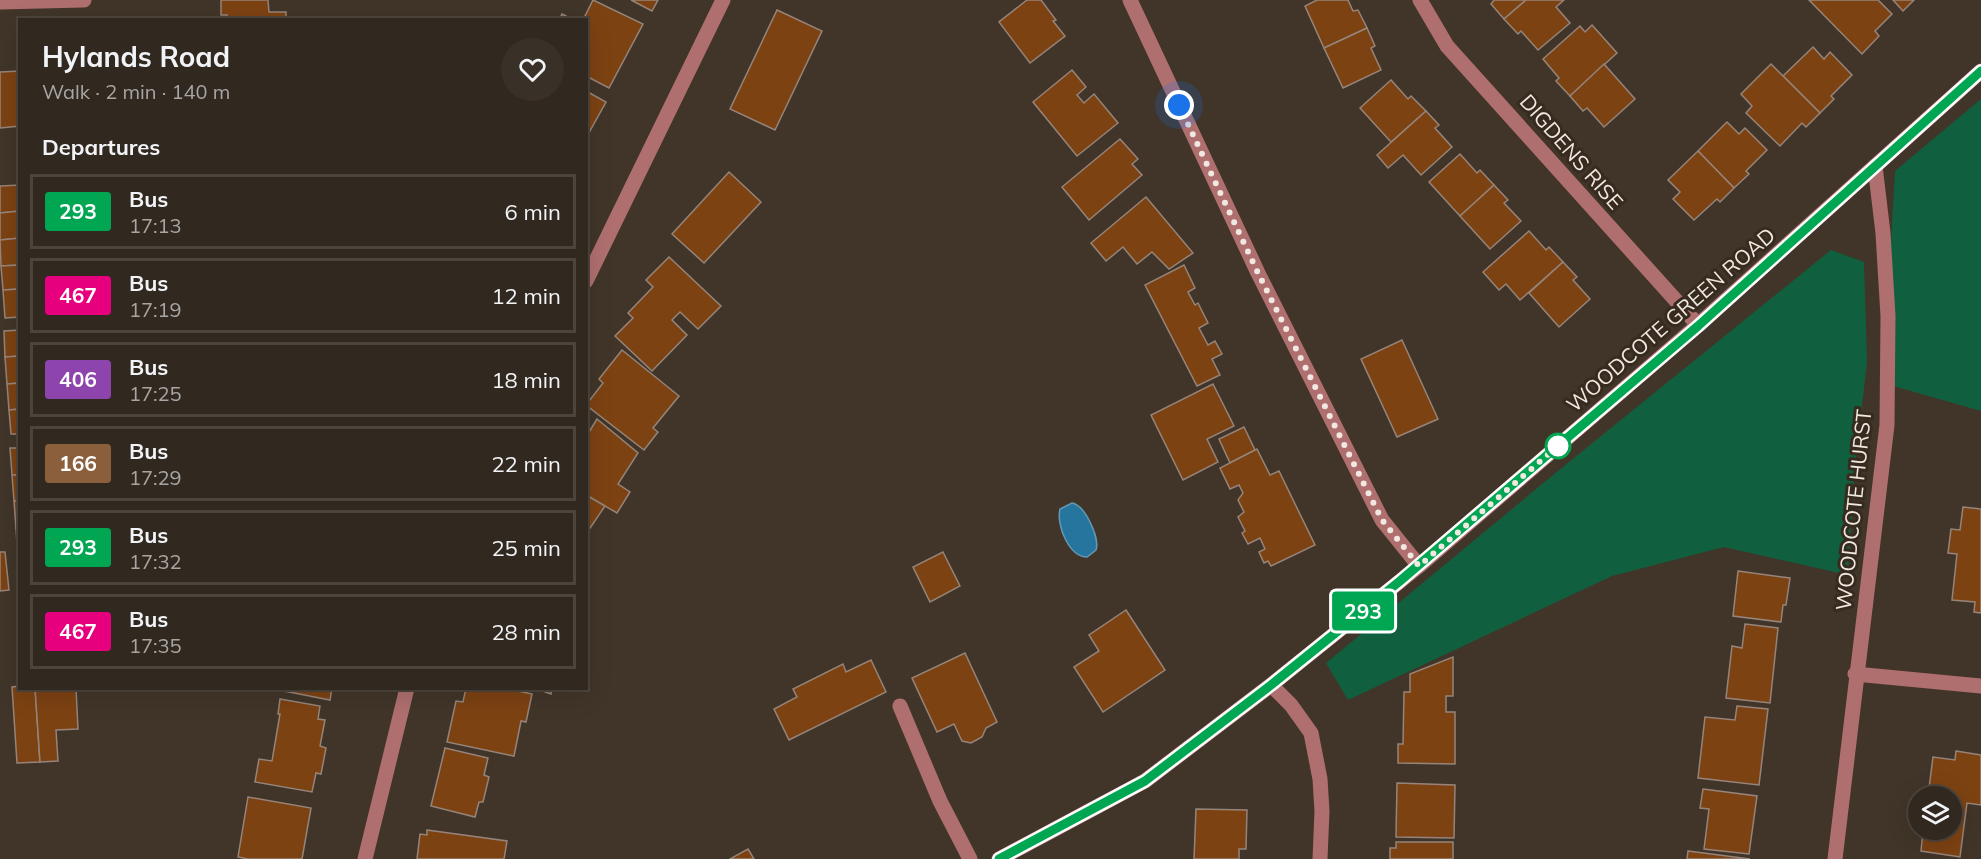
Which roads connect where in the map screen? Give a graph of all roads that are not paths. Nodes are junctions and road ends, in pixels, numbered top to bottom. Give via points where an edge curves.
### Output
1 (84, 0) edge
2 (723, 0) edge
3 (1130, 0) edge
4 (1420, 0) edge
5 (0, 2) edge
6 (1981, 71) edge
7 (1875, 166) junction
8 (588, 277) edge
9 (1698, 326) junction
10 (1419, 566) junction
11 (1855, 674) junction
12 (1271, 685) junction
13 (1981, 686) edge
14 (407, 690) edge
15 (900, 706) dead end
16 (365, 859) edge
17 (970, 859) edge
18 (999, 859) edge
19 (1320, 859) edge
20 (1835, 859) edge

1 - 5 street
2 - 8 street
3 - 10 street via 1258,273 1382,520
4 - 9 street, DIGDENS RISE via 1447,46
6 - 7 street, WOODCOTE GREEN ROAD
7 - 9 street, WOODCOTE GREEN ROAD
7 - 11 street, WOODCOTE HURST via 1888,316 1887,425
9 - 10 street, WOODCOTE GREEN ROAD
10 - 12 street, WOODCOTE GREEN ROAD
11 - 13 street
11 - 20 street, WOODCOTE HURST
12 - 18 street, WOODCOTE GREEN ROAD via 1145,781
12 - 19 street via 1311,733 1320,779
14 - 16 street
15 - 17 street via 940,801

